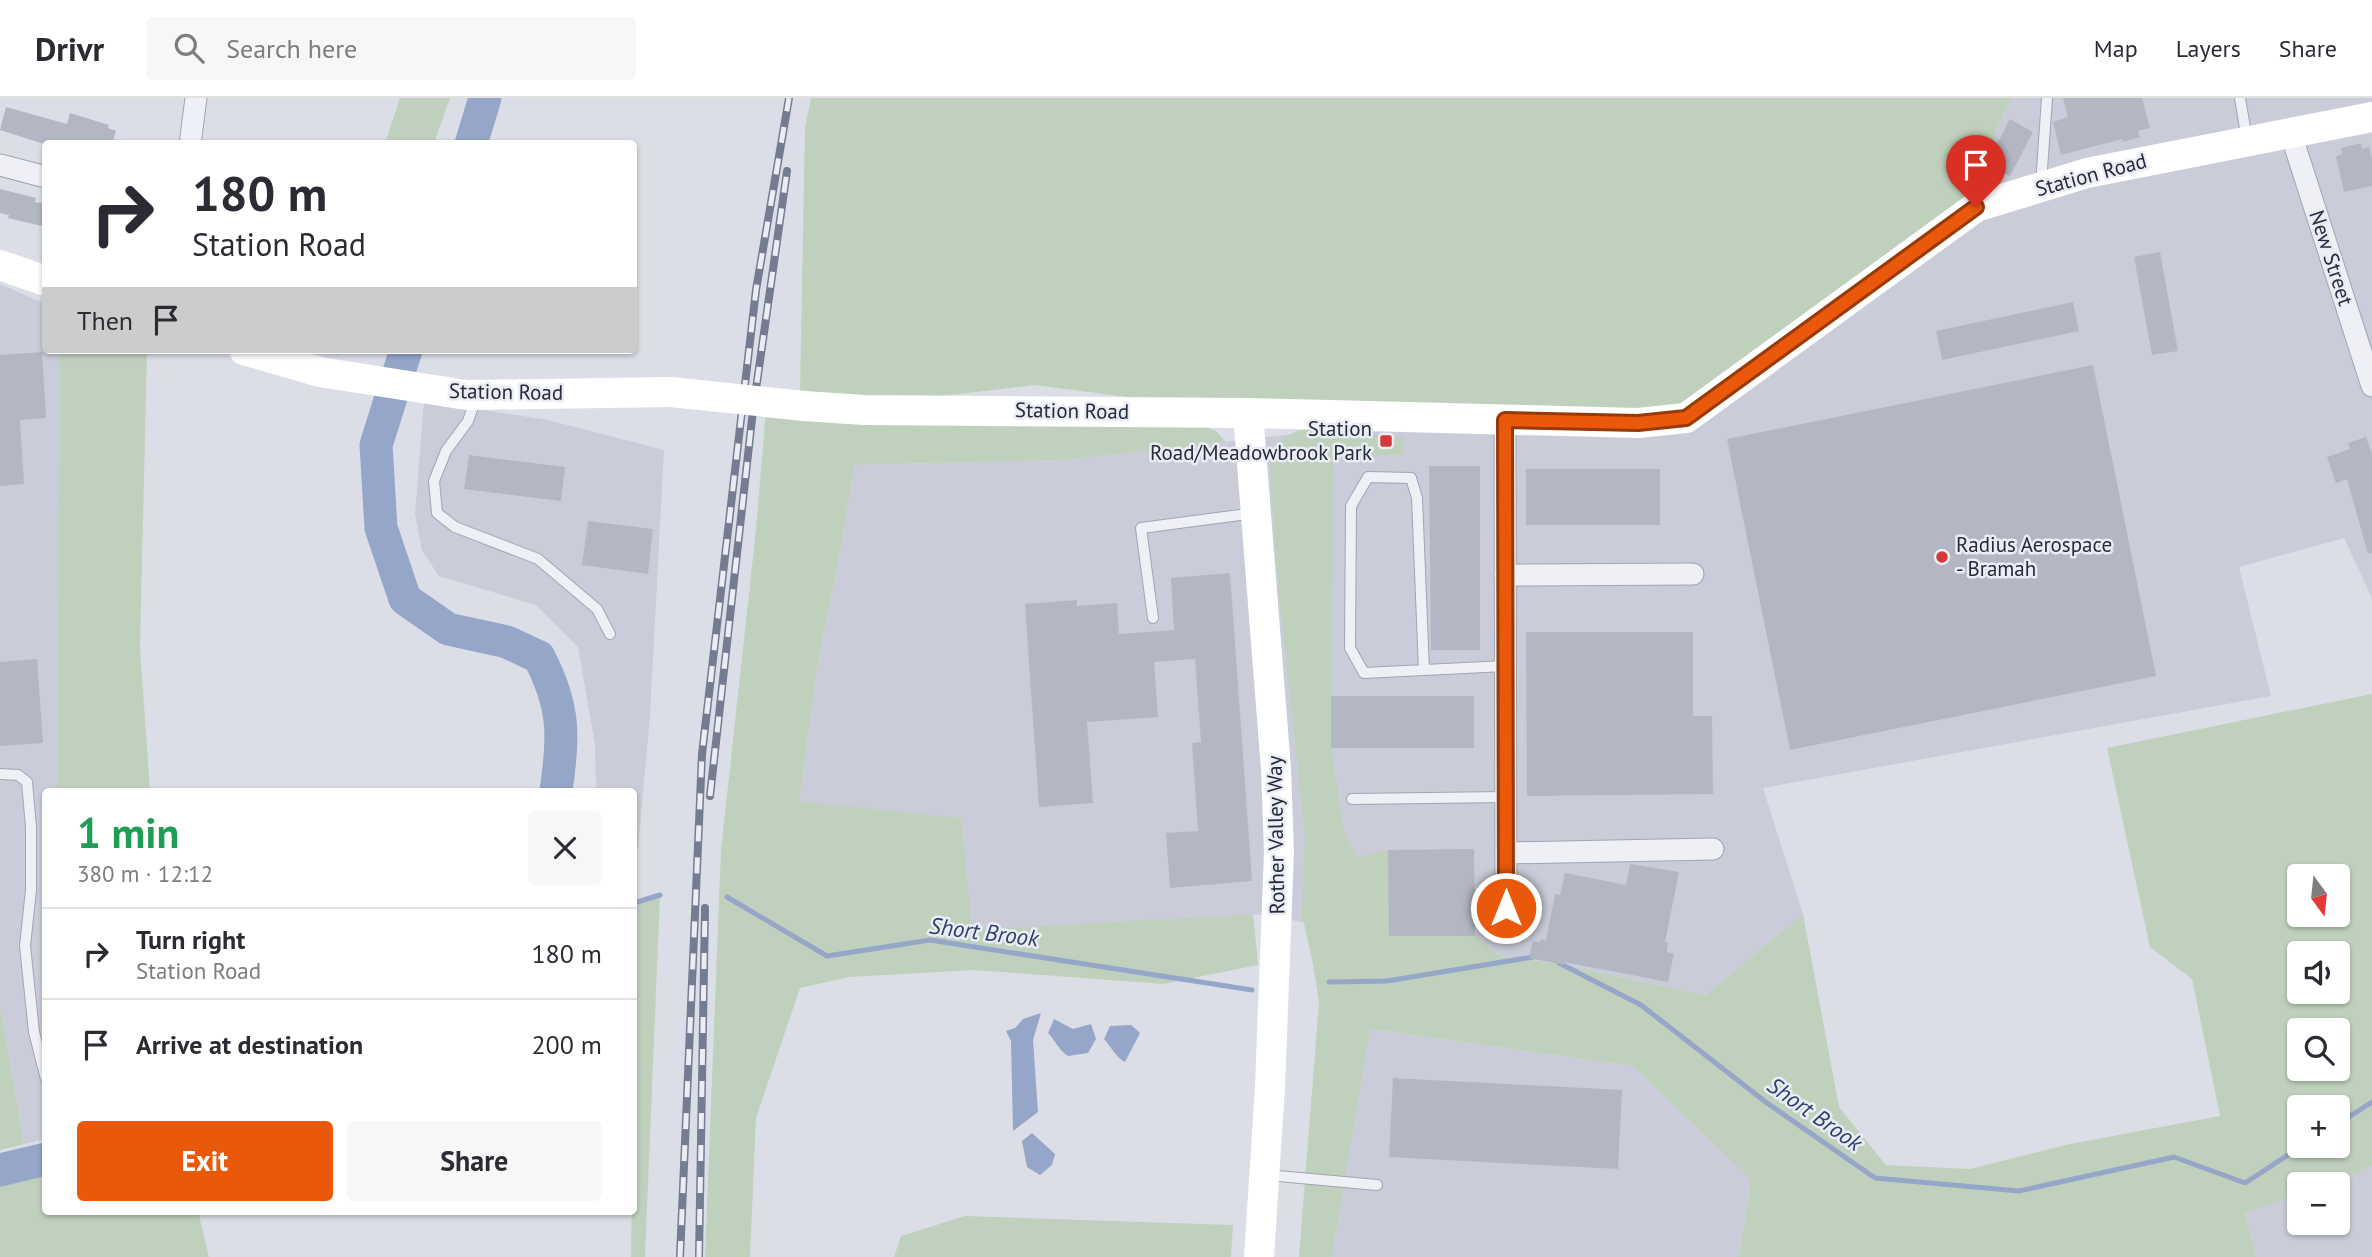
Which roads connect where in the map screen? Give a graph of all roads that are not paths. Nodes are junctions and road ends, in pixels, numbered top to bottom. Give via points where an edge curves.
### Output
1 (196, 98) edge
2 (2047, 98) edge
3 (2240, 98) edge
4 (2372, 117) edge
5 (2290, 131) junction
6 (191, 140) edge
7 (2248, 140) junction
8 (0, 165) edge
9 (42, 176) edge
10 (2041, 187) junction
11 (0, 265) edge
12 (42, 280) edge
13 (258, 354) edge
14 (2372, 386) edge
15 (477, 395) junction
16 (1248, 413) junction
17 (1505, 420) junction
18 (1257, 512) junction
19 (1693, 574) dead end
20 (1505, 575) junction
21 (1153, 618) dead end
22 (610, 634) dead end
23 (1505, 666) junction
24 (1424, 670) junction
25 (0, 774) edge
26 (1506, 797) junction
27 (1352, 799) dead end
28 (1713, 849) dead end
29 (1506, 853) junction
30 (1506, 908) dead end
31 (42, 1063) edge
32 (1265, 1175) junction
33 (1377, 1185) dead end
34 (1259, 1257) edge

1 - 6 street
2 - 10 lane
3 - 7 lane
4 - 5 main road, Station Road
5 - 7 main road, Station Road
5 - 14 street, New Street
7 - 10 main road, Station Road
8 - 9 street
10 - 17 main road, Station Road via 1976,207 1686,418 1638,423
11 - 12 main road
13 - 15 main road, Station Road via 320,372
15 - 16 main road, Station Road, bridge via 671,392 864,410
15 - 22 lane via 468,421 446,451 434,481 437,513 454,527 538,559 597,608
16 - 17 main road, Station Road
16 - 18 main road, Rother Valley Way
17 - 20 street
18 - 21 lane via 1141,528
18 - 32 main road, Rother Valley Way via 1279,850
19 - 20 street
20 - 23 street
23 - 24 lane
23 - 26 street
24 - 24 lane via 1364,673 1350,648 1351,506 1368,477 1411,478 1417,498
25 - 31 lane via 18,775 27,782 32,827 25,946
26 - 27 lane
26 - 29 street
28 - 29 street
29 - 30 street
32 - 33 lane
32 - 34 main road, Rother Valley Way

